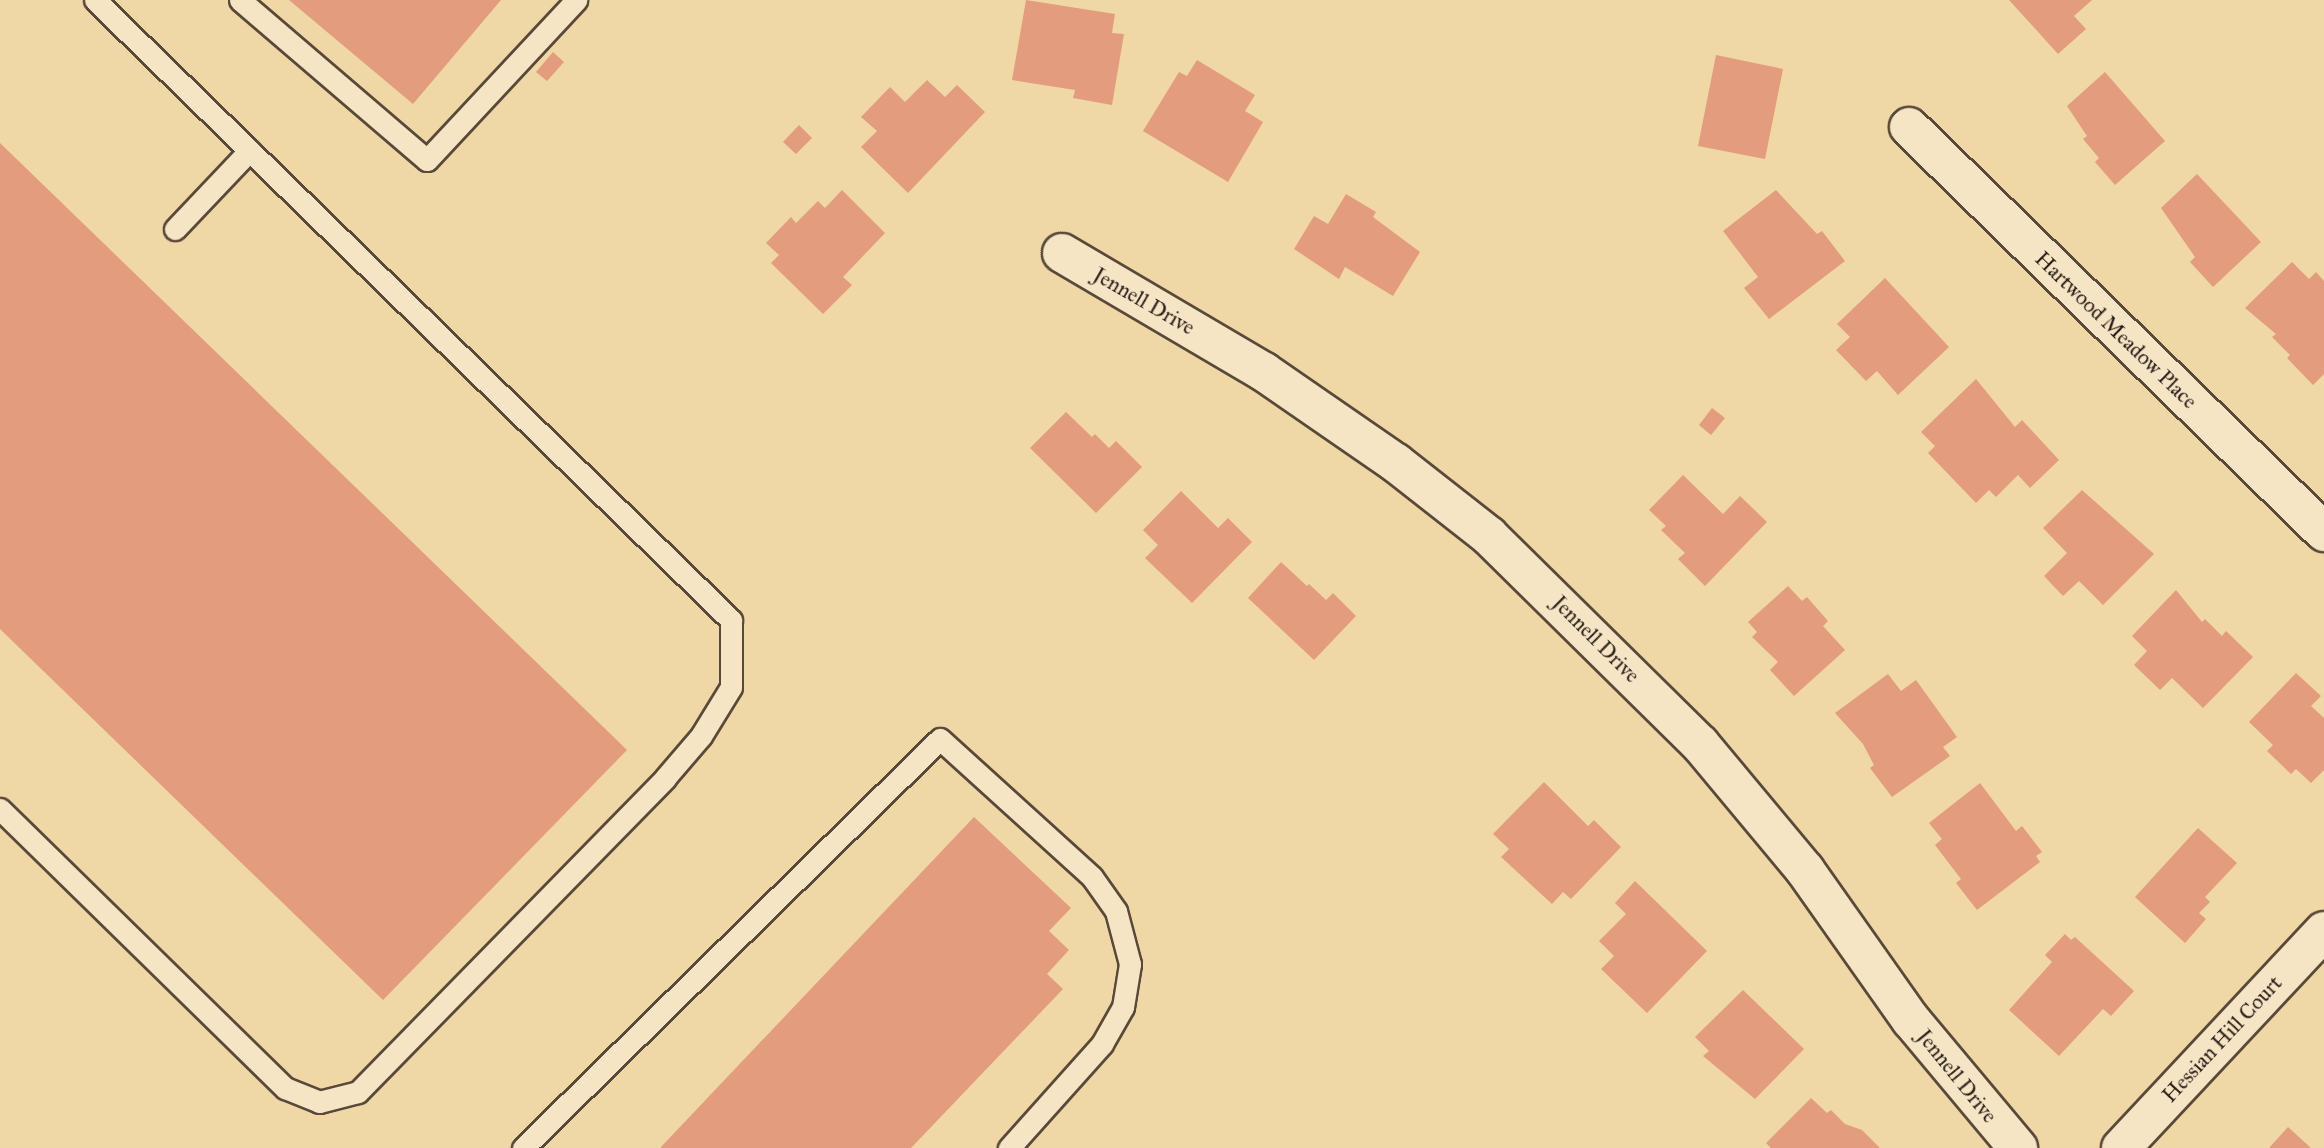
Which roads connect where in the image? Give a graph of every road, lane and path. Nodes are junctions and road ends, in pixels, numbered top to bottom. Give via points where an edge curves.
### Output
1 (95, 0) edge
2 (240, 0) edge
3 (576, 0) edge
4 (1909, 127) dead end
5 (249, 151) junction
6 (175, 229) dead end
7 (1062, 253) dead end
8 (2324, 532) edge
9 (0, 809) edge
10 (2324, 931) edge
11 (523, 1148) edge
12 (1009, 1148) edge
13 (2018, 1148) edge
14 (2121, 1148) edge

1 - 5 lane
2 - 3 lane via 427,160
4 - 8 street, Hartwood Meadow Place
5 - 6 lane
5 - 9 lane via 731,620 732,687 701,736 665,778 358,1092 318,1102 285,1088
7 - 13 street, Jennell Drive via 1264,372 1396,463 1499,545 1700,744 1805,870 1911,1020
10 - 14 street, Hessian Hill Court
11 - 12 lane via 940,739 1093,877 1116,911 1130,964 1122,1007 1102,1044

